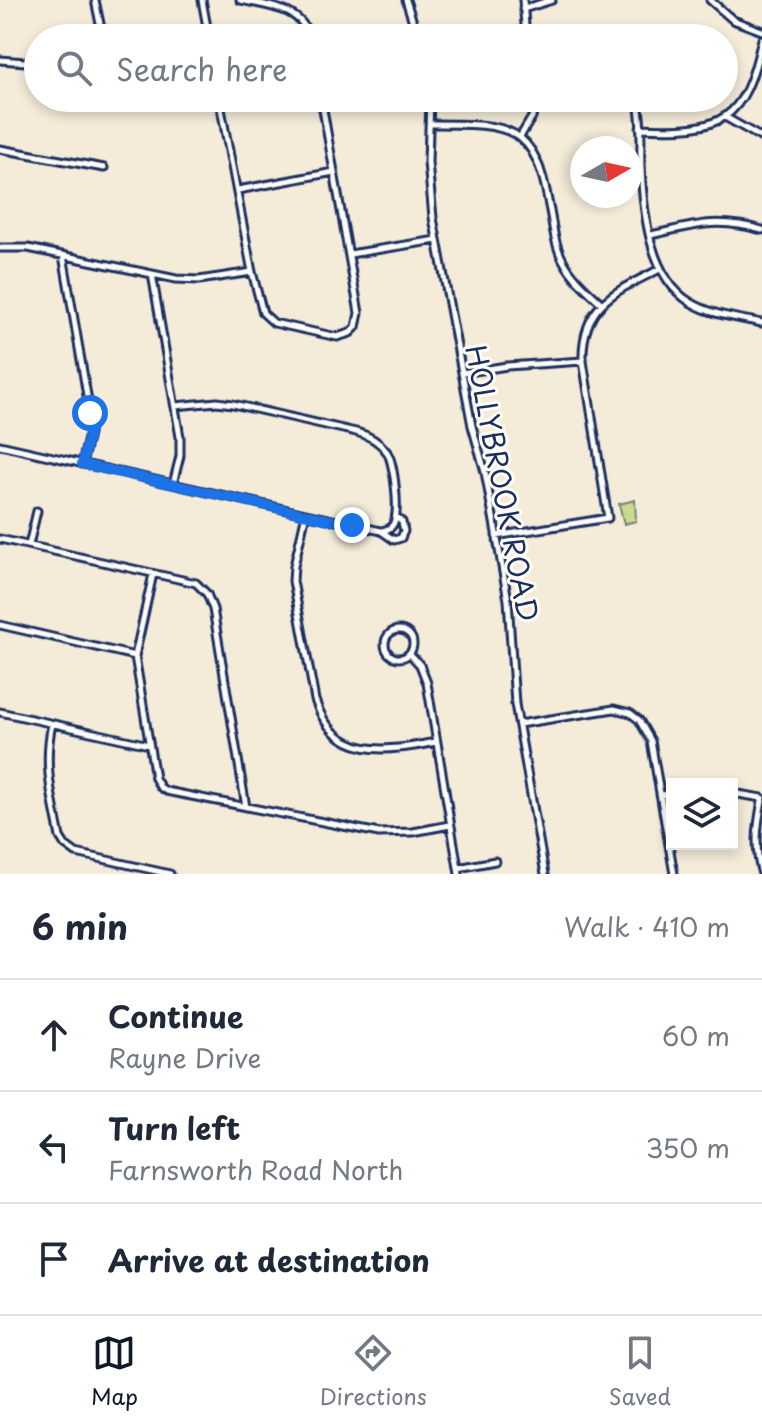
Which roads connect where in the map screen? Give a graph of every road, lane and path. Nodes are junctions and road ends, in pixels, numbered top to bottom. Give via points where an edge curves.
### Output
1 (95, 0) edge
2 (202, 0) edge
3 (240, 0) edge
4 (406, 0) edge
5 (523, 0) edge
6 (552, 0) edge
7 (710, 0) edge
8 (523, 9) junction
9 (100, 24) edge
10 (206, 24) edge
11 (304, 24) edge
12 (414, 24) edge
13 (525, 24) edge
14 (762, 31) edge
15 (762, 39) edge
16 (0, 60) edge
17 (24, 62) edge
18 (738, 101) edge
19 (222, 112) edge
20 (323, 112) edge
21 (430, 112) edge
22 (533, 112) edge
23 (639, 112) edge
24 (729, 112) edge
25 (725, 117) junction
26 (430, 124) junction
27 (640, 128) junction
28 (520, 137) junction
29 (762, 138) edge
30 (0, 149) edge
31 (104, 168) dead end
32 (334, 172) junction
33 (238, 190) junction
34 (762, 230) edge
35 (651, 235) junction
36 (437, 240) junction
37 (0, 248) edge
38 (350, 254) junction
39 (63, 255) junction
40 (660, 269) junction
41 (252, 272) junction
42 (152, 274) junction
43 (600, 302) junction
44 (762, 323) edge
45 (583, 361) junction
46 (462, 373) junction
47 (175, 406) junction
48 (0, 445) edge
49 (82, 464) junction
50 (173, 484) junction
51 (37, 511) dead end
52 (306, 514) junction
53 (396, 517) junction
54 (381, 531) junction
55 (496, 536) junction
56 (0, 539) edge
57 (29, 545) junction
58 (153, 574) junction
59 (0, 625) edge
60 (409, 653) junction
61 (135, 656) junction
62 (0, 712) edge
63 (52, 724) junction
64 (519, 724) junction
65 (436, 742) junction
66 (149, 745) junction
67 (666, 794) edge
68 (738, 794) edge
69 (660, 795) junction
70 (762, 799) edge
71 (246, 807) junction
72 (450, 825) junction
73 (495, 861) dead end
74 (459, 871) edge
75 (170, 874) edge
76 (545, 874) edge
77 (674, 874) edge
78 (762, 874) edge

1 - 9 street
2 - 10 street
3 - 11 street via 291,14
4 - 12 street
5 - 8 street
6 - 8 street
7 - 14 street via 733,20
8 - 13 street
15 - 18 street via 749,88
16 - 17 street
19 - 33 street
20 - 32 street
21 - 26 street, HOLLYBROOK ROAD
22 - 28 street
23 - 27 street
24 - 25 street
25 - 27 street via 695,129
25 - 29 street
26 - 28 street via 494,128
26 - 36 street, HOLLYBROOK ROAD via 428,178
27 - 35 street
28 - 43 street via 541,167 562,259
30 - 31 street
32 - 33 street
32 - 38 street
33 - 41 street
34 - 35 street via 715,222
35 - 40 street
36 - 38 street
36 - 46 street, HOLLYBROOK ROAD
37 - 39 street
38 - 41 street via 359,313 356,327 344,336 268,319 259,305
39 - 42 street
39 - 49 street via 90,413
40 - 43 street
40 - 44 street via 692,303
41 - 42 street via 188,280
42 - 47 street
43 - 45 street via 587,329
45 - 46 street
45 - 55 street via 608,518
46 - 55 street, HOLLYBROOK ROAD
47 - 50 street via 181,444
47 - 53 street via 233,404 365,434 392,462
48 - 49 street
49 - 50 street
50 - 52 street
51 - 57 street
52 - 54 street
52 - 65 street via 293,581 321,715 345,740 367,749
53 - 54 street
53 - 54 street via 404,525 401,538 390,539
55 - 64 street, HOLLYBROOK ROAD via 510,615
56 - 57 street
57 - 58 street
58 - 61 street
58 - 71 street via 196,583 209,598
59 - 61 street
60 - 60 street via 401,658 388,653 387,635 408,632 413,640
60 - 65 street via 427,683
61 - 66 street
62 - 63 street
63 - 66 street
63 - 75 street via 46,765 62,841 83,855
64 - 69 street via 608,709 630,713 649,734
64 - 76 street, HOLLYBROOK ROAD
65 - 72 street
66 - 71 street via 155,778 163,790
67 - 69 street
68 - 70 street
69 - 77 street
70 - 78 street via 756,835
71 - 72 street via 379,833
72 - 74 street
73 - 74 street

